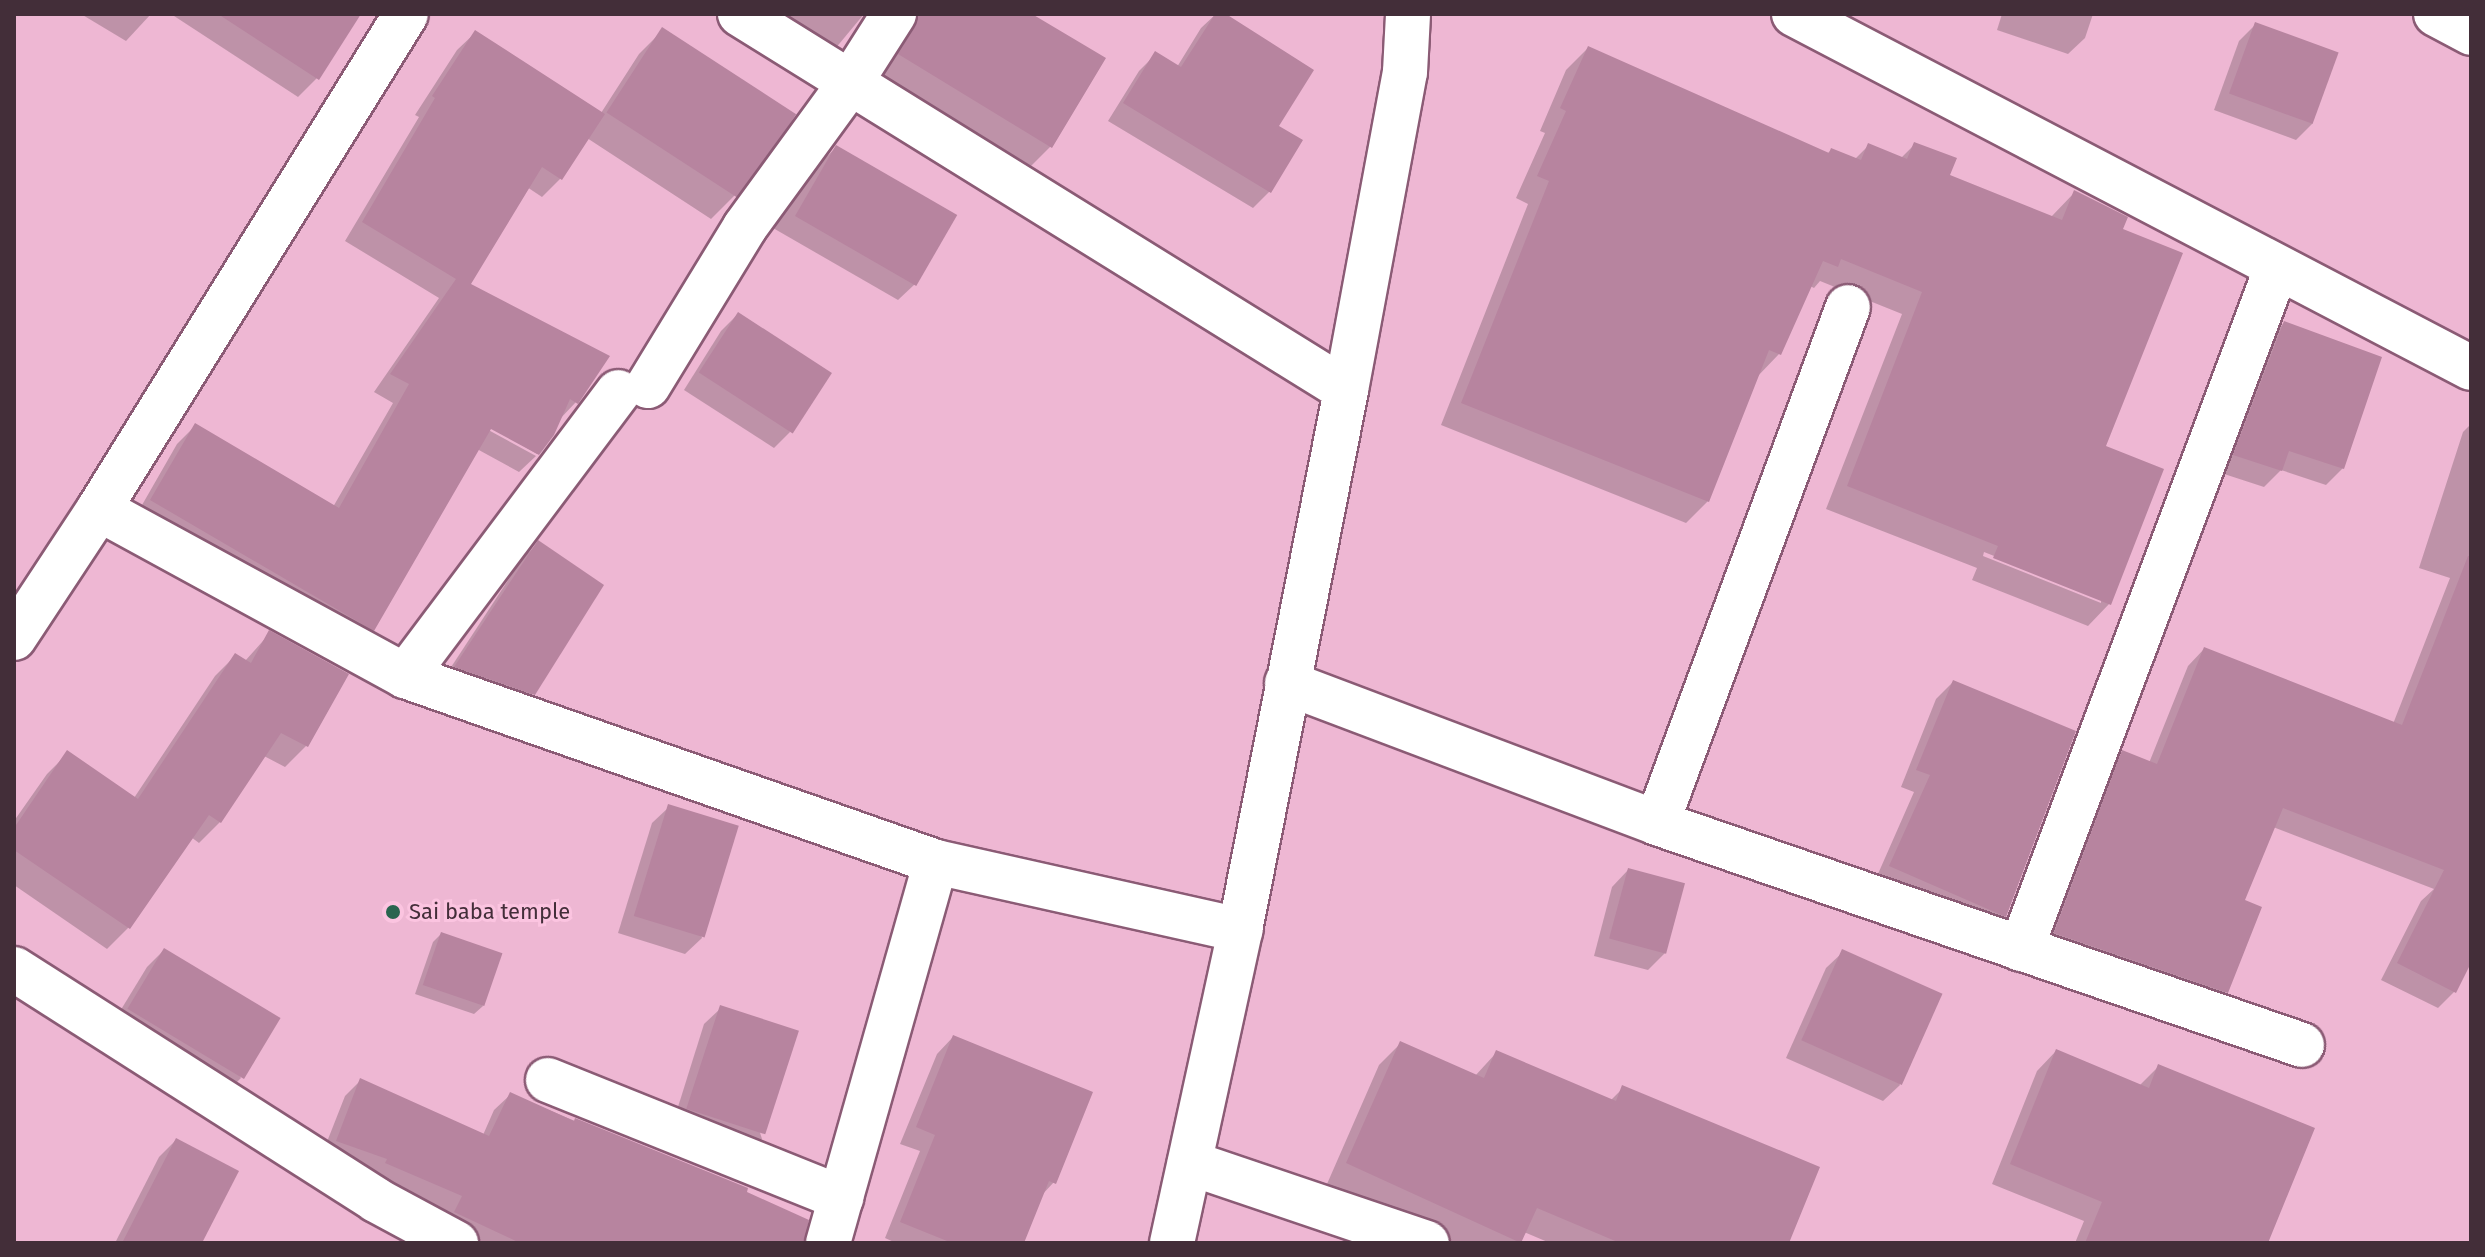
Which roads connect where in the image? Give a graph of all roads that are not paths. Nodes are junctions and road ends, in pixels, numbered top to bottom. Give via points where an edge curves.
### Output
1 (406, 14) edge
2 (740, 14) edge
3 (894, 14) edge
4 (1408, 14) edge
5 (1434, 14) edge
6 (1794, 14) edge
7 (2436, 14) edge
8 (2471, 33) edge
9 (1405, 72) junction
10 (850, 83) junction
11 (2277, 267) junction
12 (1848, 307) dead end
13 (2471, 368) edge
14 (1346, 390) junction
15 (99, 509) junction
16 (17, 626) edge
17 (405, 676) junction
18 (1287, 683) junction
19 (1657, 823) junction
20 (936, 862) junction
21 (1240, 930) junction
22 (2021, 949) junction
23 (14, 969) edge
24 (2302, 1045) dead end
25 (548, 1080) dead end
26 (1190, 1163) junction
27 (841, 1198) junction
28 (456, 1243) edge
29 (828, 1243) edge
30 (1172, 1243) edge
31 (1427, 1243) edge

1 - 15 main road
2 - 10 main road
3 - 10 main road
4 - 9 main road
5 - 9 main road
6 - 11 main road
7 - 8 main road
9 - 14 main road
10 - 14 main road
10 - 17 main road via 633,389
11 - 13 main road
11 - 22 main road
12 - 19 main road
14 - 18 main road
15 - 16 main road
15 - 17 main road
17 - 20 main road
18 - 19 main road
18 - 21 main road
19 - 22 main road
20 - 21 main road
20 - 27 main road
21 - 26 main road
22 - 24 main road
23 - 28 main road via 376,1200
25 - 27 main road
26 - 30 main road
26 - 31 main road
27 - 29 main road

